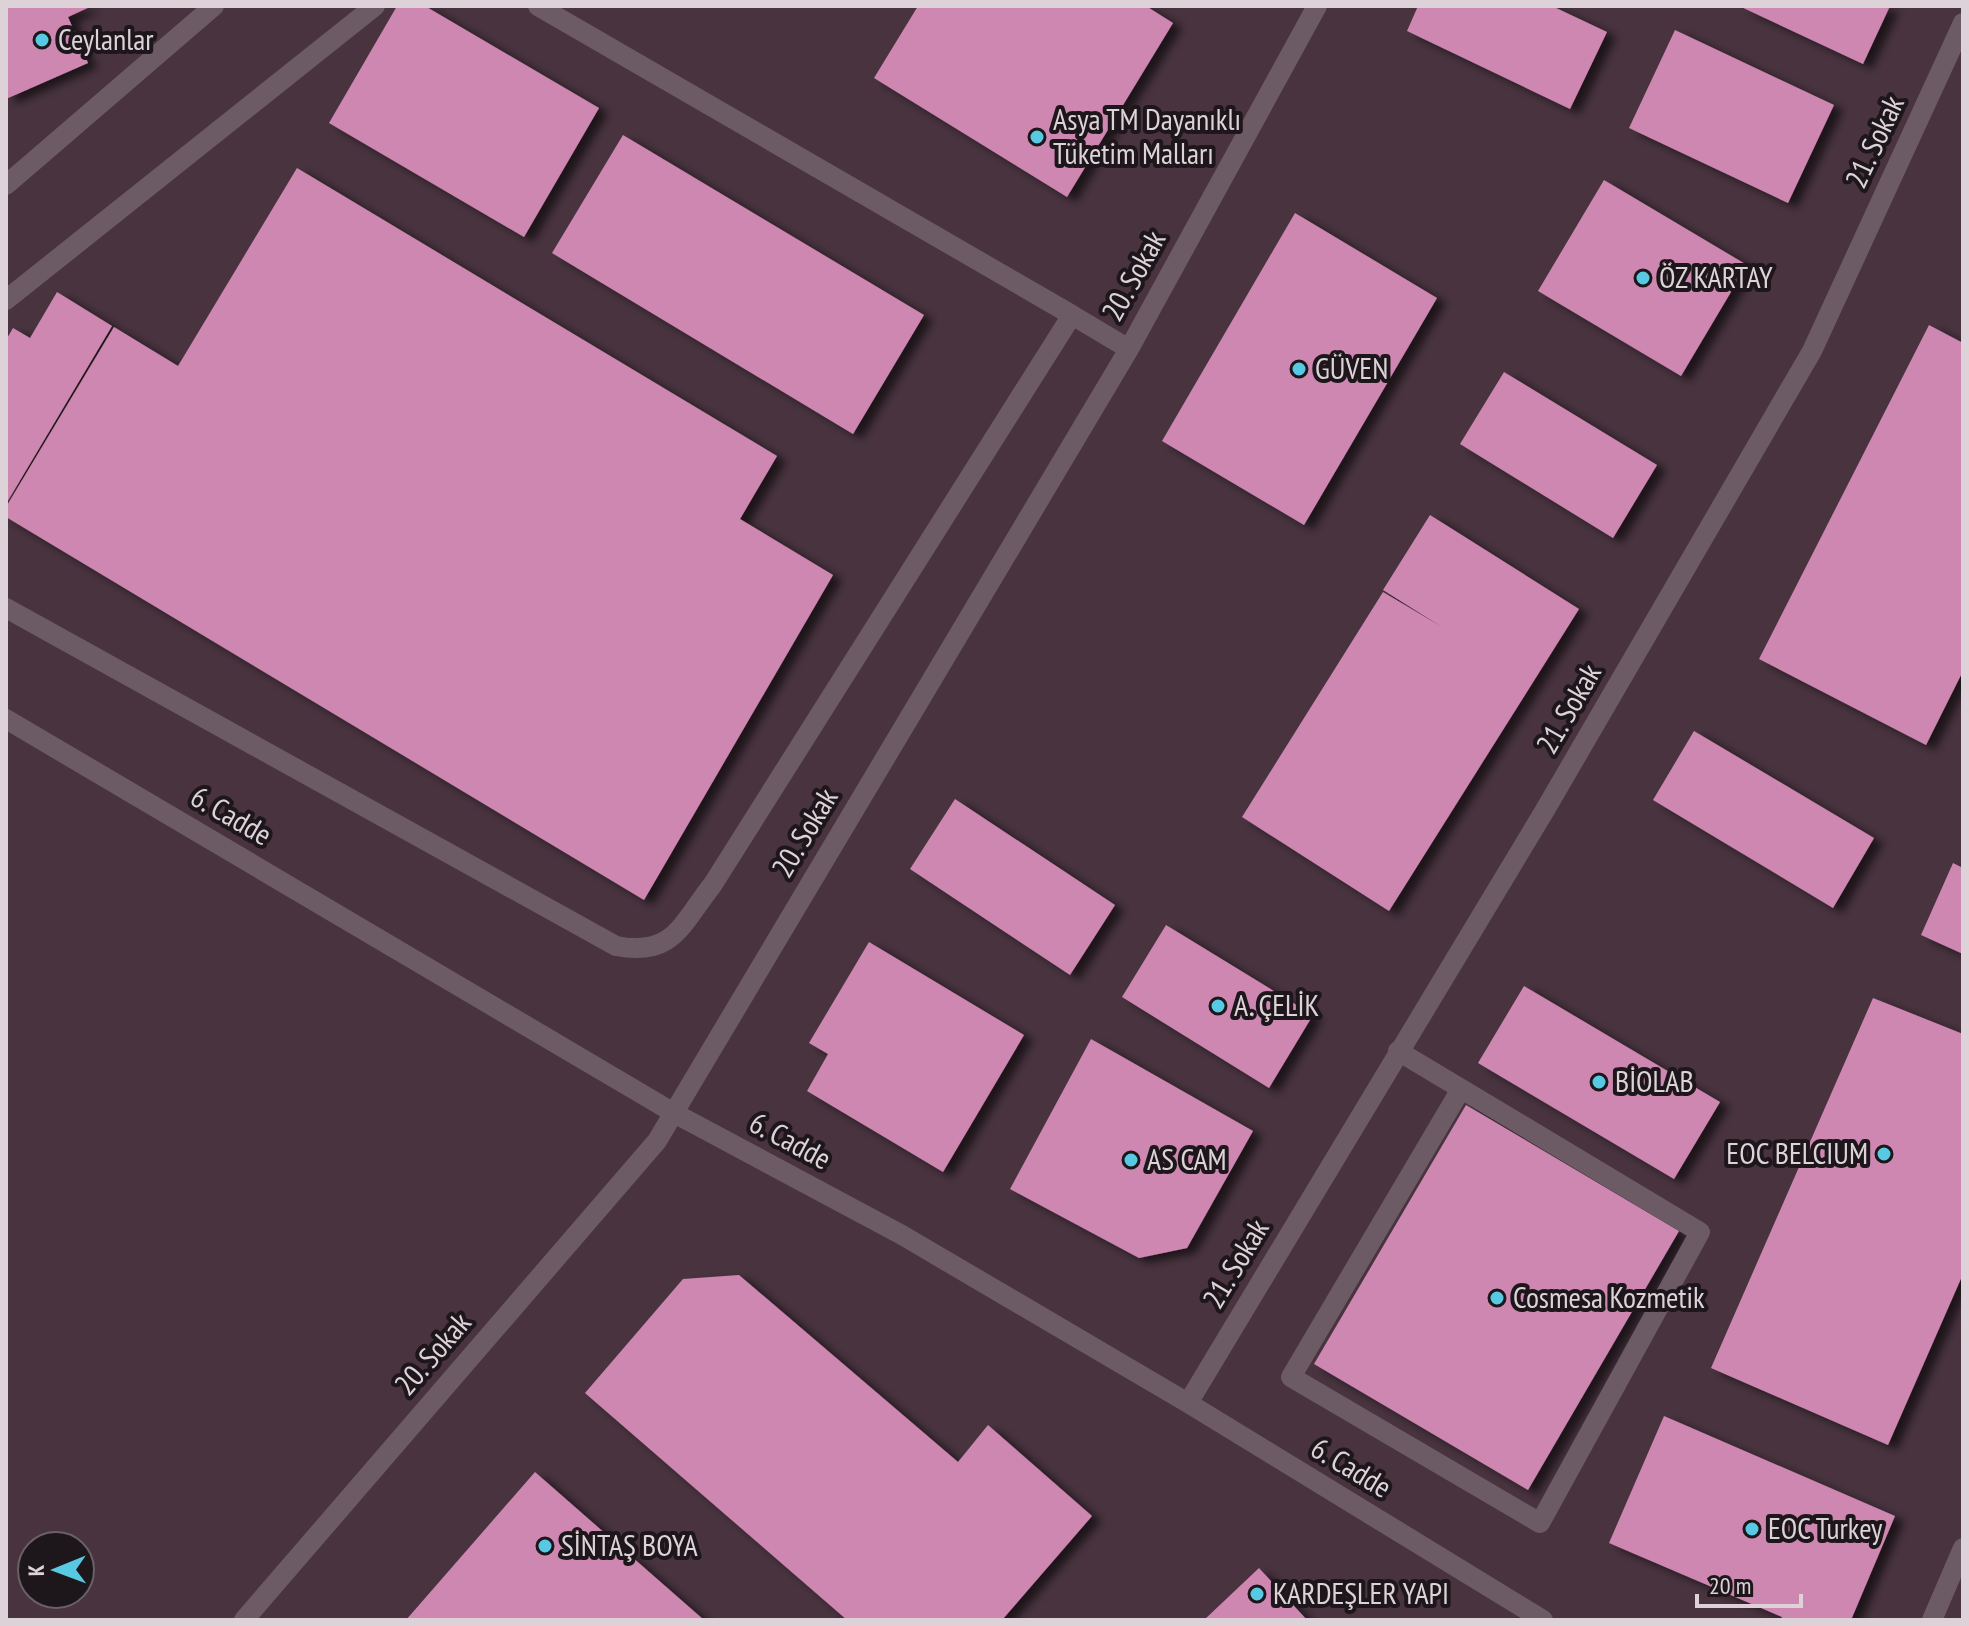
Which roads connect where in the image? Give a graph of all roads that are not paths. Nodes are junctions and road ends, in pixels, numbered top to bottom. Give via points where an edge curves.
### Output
1 (214, 6) edge
2 (375, 6) edge
3 (538, 6) edge
4 (1317, 6) edge
5 (1963, 23) edge
6 (6, 185) edge
7 (6, 300) edge
8 (1072, 315) junction
9 (1129, 349) junction
10 (6, 608) edge
11 (6, 719) edge
12 (1398, 1051) junction
13 (1461, 1089) junction
14 (674, 1113) junction
15 (1188, 1403) junction
16 (1963, 1548) edge
17 (244, 1620) edge
18 (1543, 1620) edge
19 (1932, 1620) edge

1 - 6 street
2 - 7 street
3 - 8 street
4 - 9 street, 20. Sokak
5 - 12 street, 21. Sokak via 1812,351
8 - 9 street
8 - 10 street via 713,884 667,943 641,951 616,946
9 - 14 street, 20. Sokak
11 - 14 street, 6. Cadde
12 - 13 street
12 - 15 street, 21. Sokak
13 - 13 street via 1700,1232 1540,1523 1291,1377
14 - 15 street, 6. Cadde via 902,1235
14 - 17 street, 20. Sokak via 657,1141
15 - 18 street, 6. Cadde
16 - 19 street

